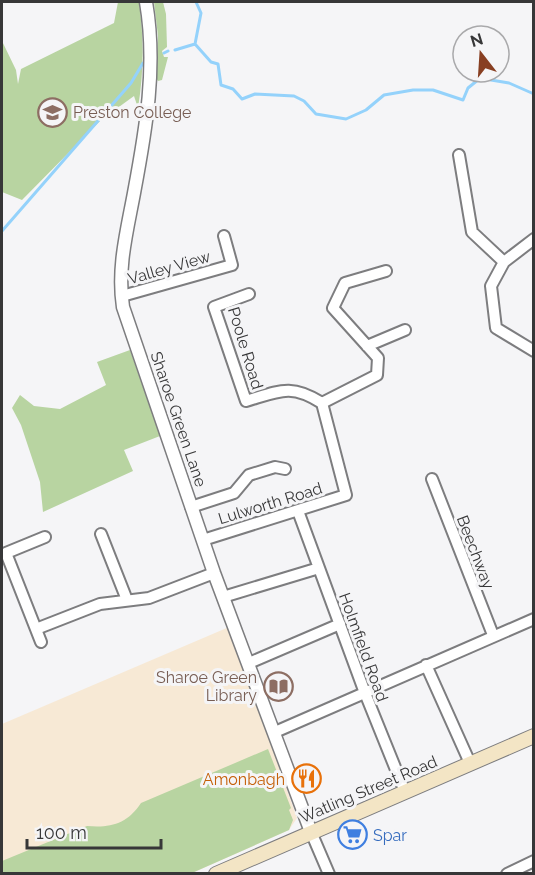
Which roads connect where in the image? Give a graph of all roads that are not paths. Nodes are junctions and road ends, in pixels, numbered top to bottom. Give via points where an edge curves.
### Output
1 (146, 2) edge
2 (459, 155) dead end
3 (224, 236) dead end
4 (534, 239) edge
5 (504, 262) junction
6 (386, 271) dead end
7 (249, 294) dead end
8 (122, 296) junction
9 (405, 330) dead end
10 (368, 346) junction
11 (534, 351) edge
12 (322, 404) junction
13 (285, 469) dead end
14 (432, 479) dead end
15 (191, 507) junction
16 (298, 511) junction
17 (101, 534) dead end
18 (45, 537) dead end
19 (203, 540) junction
20 (320, 568) junction
21 (214, 573) junction
22 (223, 597) junction
23 (127, 600) junction
24 (534, 619) edge
25 (340, 624) junction
26 (36, 629) junction
27 (493, 636) junction
28 (41, 642) dead end
29 (249, 663) junction
30 (426, 665) junction
31 (365, 693) junction
32 (275, 732) junction
33 (534, 736) edge
34 (470, 763) junction
35 (405, 792) junction
36 (311, 832) junction
37 (534, 861) edge
38 (216, 873) edge
39 (329, 873) edge
40 (507, 873) edge

1 - 8 street, Sharoe Green Lane via 151,31 146,129 121,268
2 - 5 street via 472,232
3 - 8 street, Valley View via 232,265
4 - 5 street
5 - 11 street via 491,286 496,328
6 - 10 street via 345,283 333,308
7 - 12 street, Poole Road via 214,307 246,401 286,389 306,393
8 - 15 street, Sharoe Green Lane
9 - 10 street
10 - 12 street via 378,358 378,375
12 - 16 street, Lulworth Road via 346,495
13 - 15 street via 275,467 249,475 234,493
14 - 27 street, Beechway
15 - 19 street, Sharoe Green Lane
16 - 19 street, Lulworth Road
16 - 20 street, Holmfield Road
17 - 23 street
18 - 26 street via 6,553
19 - 21 street, Sharoe Green Lane
20 - 22 street
20 - 25 street, Holmfield Road
21 - 22 street, Sharoe Green Lane
21 - 23 street via 149,598
22 - 29 street, Sharoe Green Lane
23 - 26 street via 99,604
24 - 27 street
25 - 29 street
25 - 31 street, Holmfield Road
26 - 28 street
27 - 30 street
29 - 32 street, Sharoe Green Lane
30 - 31 street
30 - 34 street
31 - 32 street
31 - 35 street, Holmfield Road
32 - 36 street, Sharoe Green Lane
33 - 34 main road, Watling Street Road
34 - 35 main road, Watling Street Road
35 - 36 main road, Watling Street Road
36 - 38 main road, Watling Street Road
36 - 39 street
37 - 40 street

